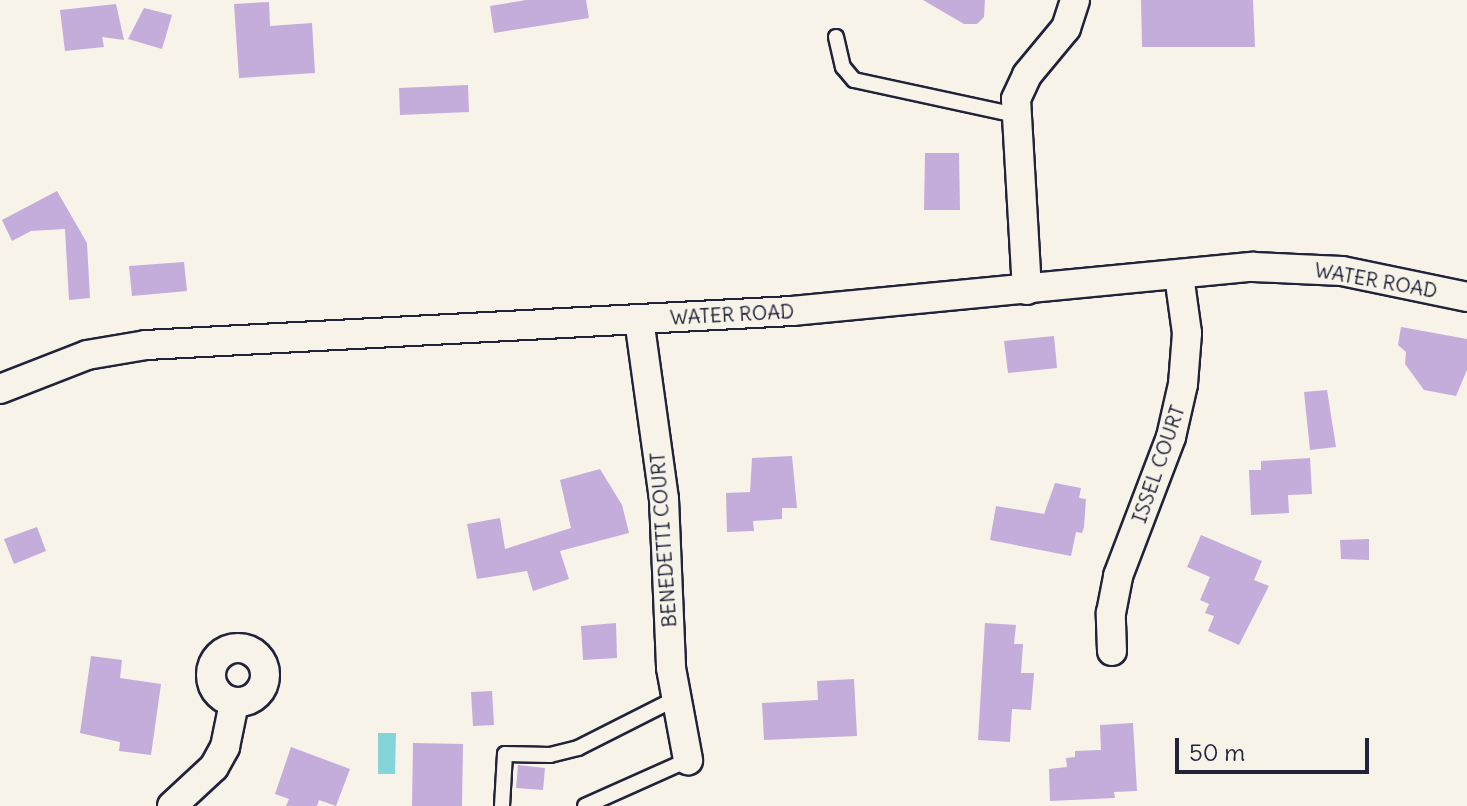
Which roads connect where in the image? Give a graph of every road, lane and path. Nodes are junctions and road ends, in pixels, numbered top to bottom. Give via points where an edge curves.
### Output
1 (1075, 0) edge
2 (836, 37) dead end
3 (1016, 115) junction
4 (1179, 275) junction
5 (1027, 290) junction
6 (1467, 297) edge
7 (639, 319) junction
8 (0, 389) edge
9 (1112, 651) dead end
10 (675, 699) junction
11 (234, 703) dead end
12 (688, 760) joint
13 (172, 806) edge
14 (502, 806) edge
15 (585, 806) edge

1 - 3 street via 1066,28 1020,87
2 - 3 lane via 843,67 854,80
3 - 5 street
4 - 5 street, WATER ROAD
4 - 6 street, WATER ROAD via 1310,268
4 - 9 street, ISSEL COURT via 1187,333 1183,384 1171,437 1118,576 1111,613
5 - 7 street, WATER ROAD
7 - 8 street, WATER ROAD via 146,345 87,355
7 - 10 street, BENEDETTI COURT via 664,499
10 - 12 street, BENEDETTI COURT
10 - 14 lane via 578,748 550,755 505,754
11 - 13 street via 225,747 214,767
12 - 15 lane

